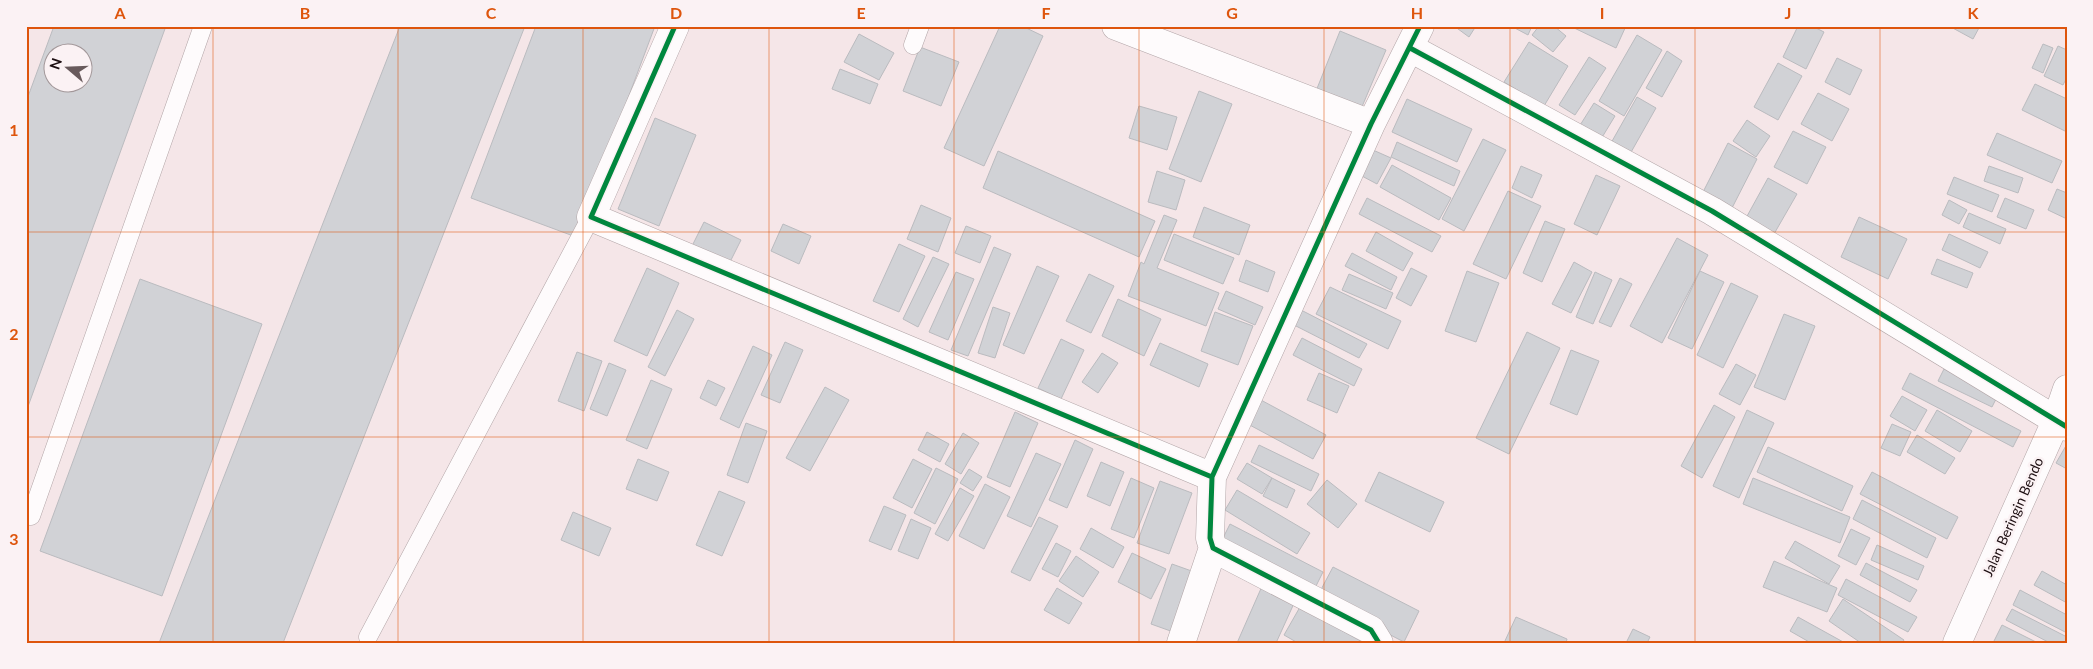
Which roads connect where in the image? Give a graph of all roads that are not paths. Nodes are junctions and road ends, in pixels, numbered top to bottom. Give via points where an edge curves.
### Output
1 (203, 26) edge
2 (675, 26) edge
3 (920, 26) edge
4 (1116, 26) edge
5 (1415, 37) edge
6 (913, 45) dead end
7 (1371, 124) junction
8 (591, 217) junction
9 (2067, 390) edge
10 (2061, 424) edge
11 (1212, 477) junction
12 (31, 516) dead end
13 (1213, 548) junction
14 (368, 637) dead end
15 (1181, 643) edge
16 (1379, 643) edge
17 (1957, 643) edge

1 - 12 lane
2 - 8 street
3 - 6 lane
4 - 7 street
5 - 7 street
5 - 10 street via 1712,211
7 - 11 street
8 - 11 street
8 - 14 lane
9 - 10 street, Jalan Beringin Bendo
10 - 17 street, Jalan Beringin Bendo
11 - 13 street via 1210,538
13 - 15 street
13 - 16 street via 1370,630

